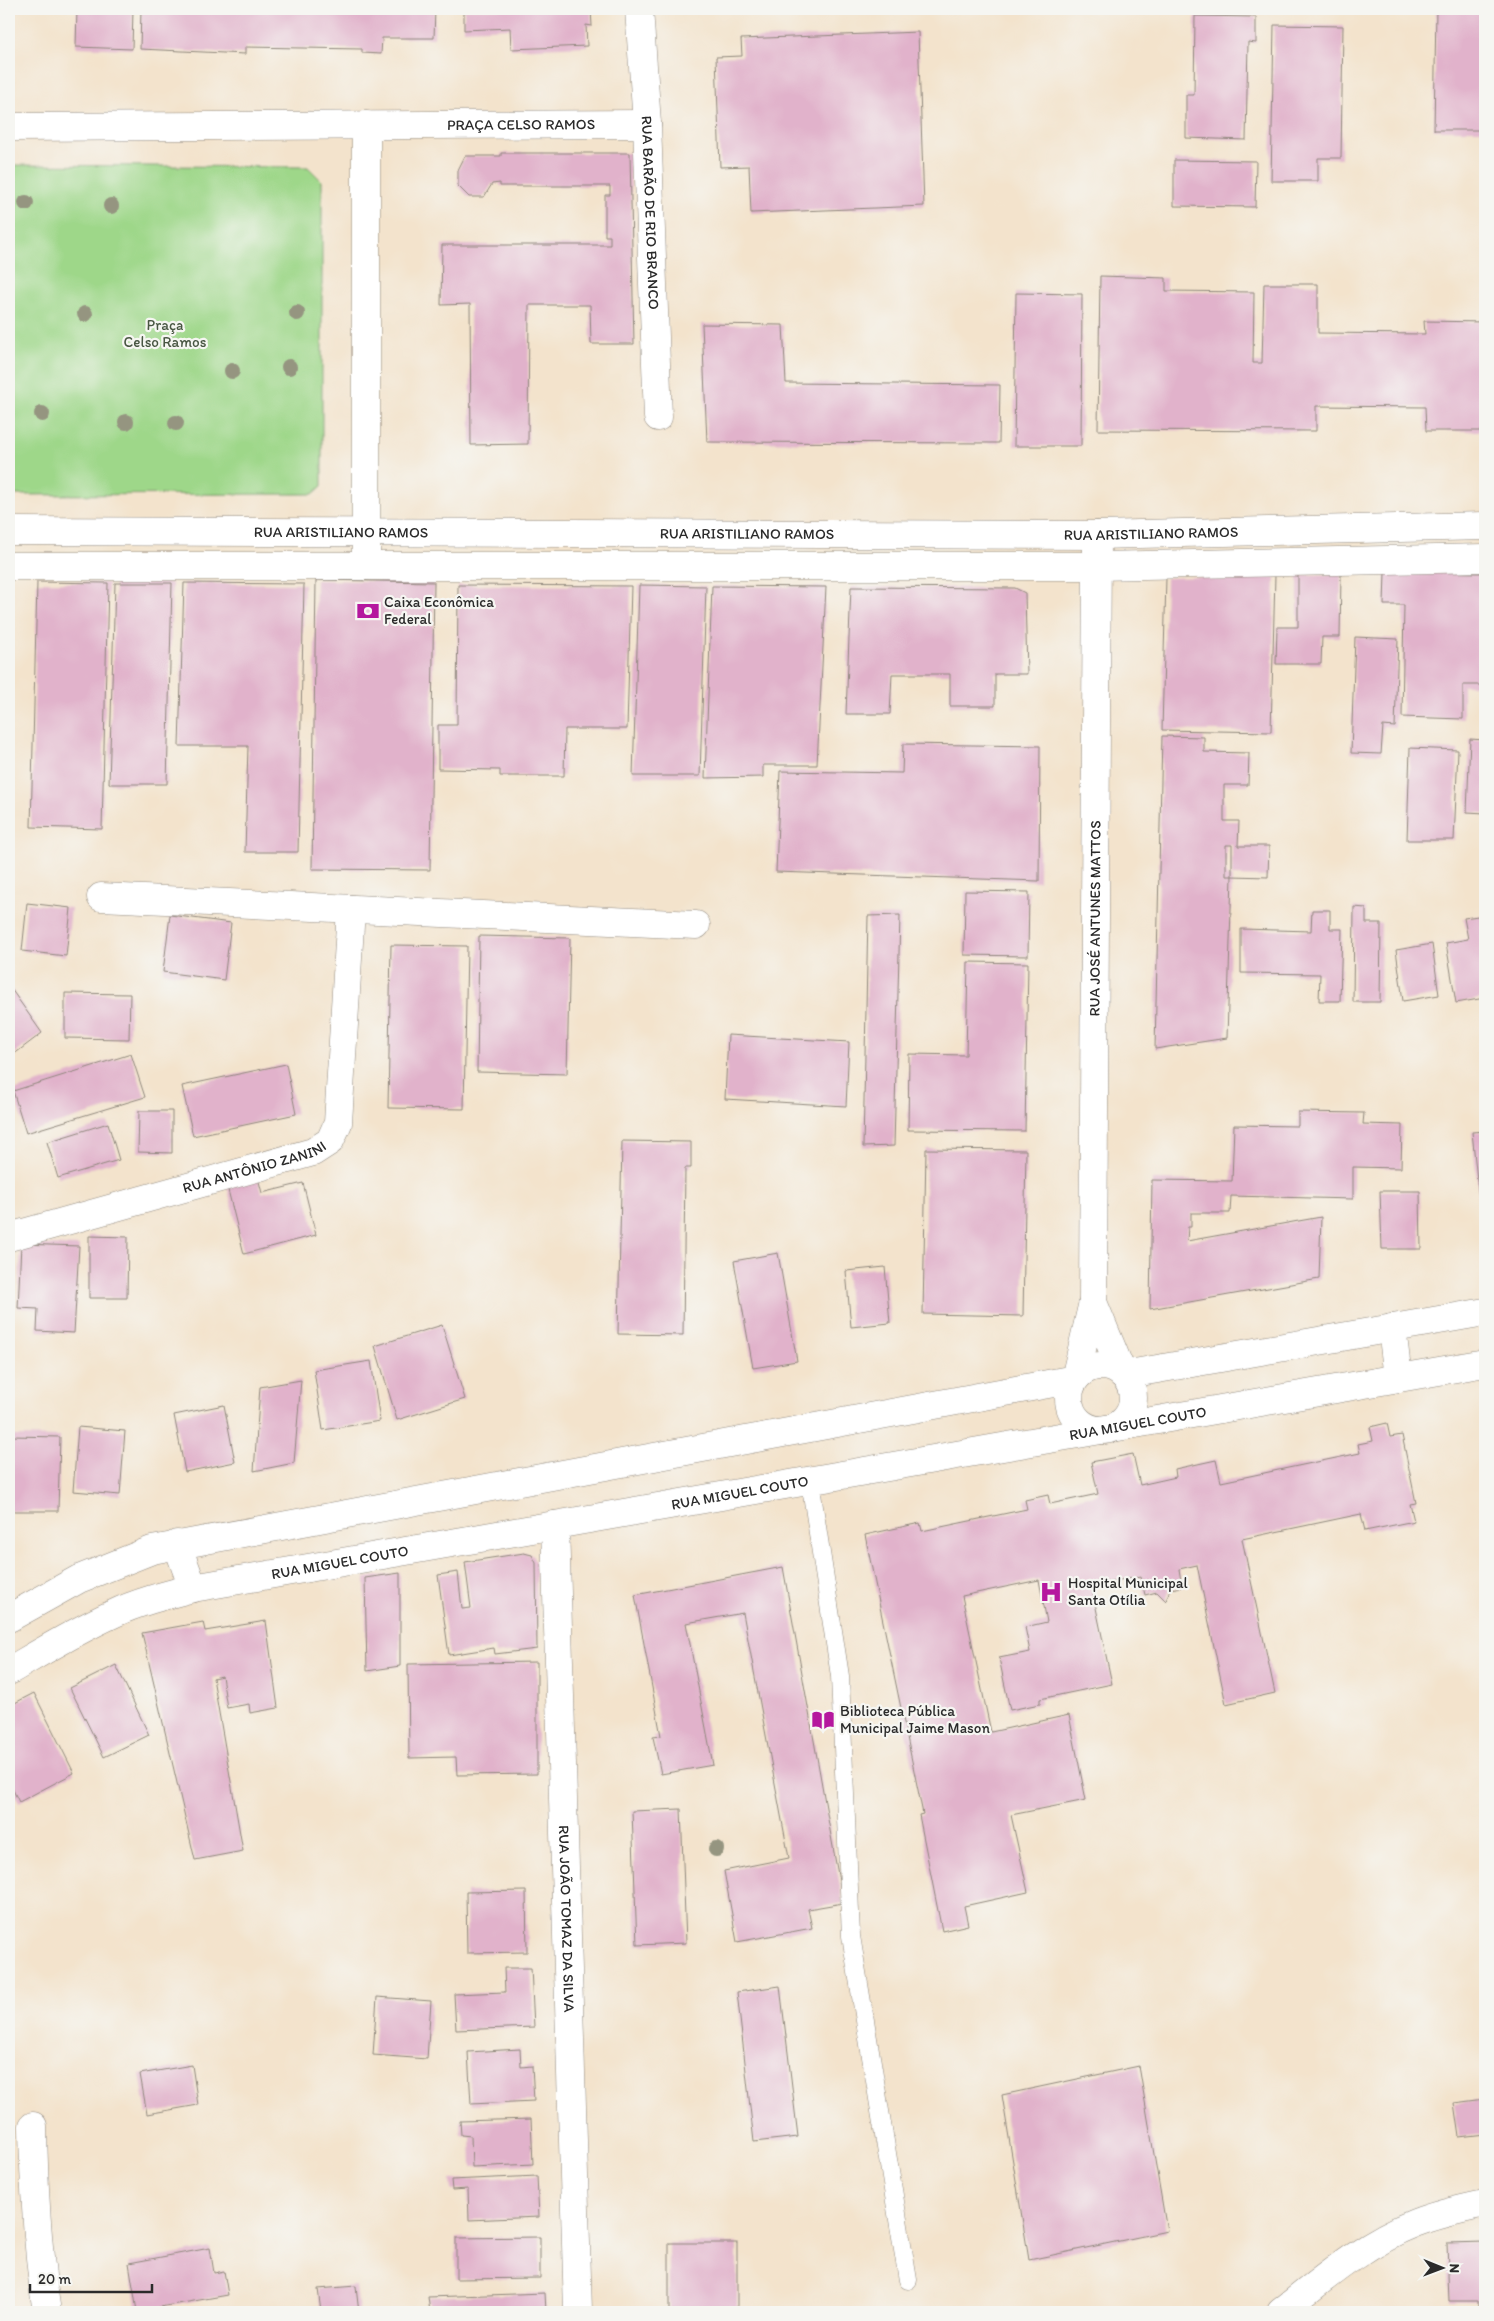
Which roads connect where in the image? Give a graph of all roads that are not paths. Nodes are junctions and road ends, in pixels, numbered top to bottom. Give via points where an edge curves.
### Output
1 (639, 9) edge
2 (647, 124) junction
3 (366, 125) junction
4 (9, 127) edge
5 (658, 417) dead end
6 (1485, 526) edge
7 (9, 531) edge
8 (366, 532) junction
9 (599, 532) junction
10 (1097, 535) junction
11 (1485, 558) edge
12 (9, 566) edge
13 (366, 566) junction
14 (599, 566) junction
15 (1097, 566) junction
16 (101, 897) dead end
17 (351, 909) junction
18 (696, 925) dead end
19 (9, 1237) edge
20 (1094, 1302) junction
21 (1485, 1312) edge
22 (1392, 1328) junction
23 (1485, 1363) edge
24 (1123, 1375) junction
25 (1398, 1378) junction
26 (1075, 1379) junction
27 (1108, 1430) junction
28 (810, 1481) junction
29 (555, 1525) junction
30 (177, 1544) junction
31 (193, 1588) junction
32 (9, 1618) edge
33 (9, 1671) edge
34 (33, 2126) dead end
35 (1485, 2204) edge
36 (908, 2280) dead end
37 (47, 2312) edge
38 (578, 2312) edge
39 (1281, 2312) edge

1 - 2 street, RUA BARÃO DE RIO BRANCO
2 - 3 street, PRAÇA CELSO RAMOS
2 - 5 street, RUA BARÃO DE RIO BRANCO
3 - 4 street, PRAÇA CELSO RAMOS
3 - 8 street
6 - 10 street, RUA ARISTILIANO RAMOS
7 - 8 street, RUA ARISTILIANO RAMOS
8 - 9 street, RUA ARISTILIANO RAMOS
8 - 13 street
9 - 10 street, RUA ARISTILIANO RAMOS
9 - 14 street
10 - 15 street, RUA JOSÉ ANTUNES MATTOS
11 - 15 street
12 - 13 street
13 - 14 street
14 - 15 street
15 - 20 street, RUA JOSÉ ANTUNES MATTOS
16 - 17 street
17 - 18 street
17 - 19 street, RUA ANTÔNIO ZANINI via 338,1123 330,1141 313,1152
20 - 24 street, RUA JOSÉ ANTUNES MATTOS
20 - 26 street, RUA JOSÉ ANTUNES MATTOS
21 - 22 street
22 - 24 street
22 - 25 street
23 - 25 street, RUA MIGUEL COUTO
24 - 26 street via 1103,1367 1084,1372
24 - 27 street via 1129,1383 1133,1402 1125,1420
25 - 27 street, RUA MIGUEL COUTO
26 - 27 street via 1069,1400 1078,1420 1086,1427
26 - 30 street
27 - 28 street, RUA MIGUEL COUTO
28 - 29 street, RUA MIGUEL COUTO
28 - 36 lane via 840,1676 852,1936
29 - 31 street, RUA MIGUEL COUTO
29 - 38 street, RUA JOÃO TOMAZ DA SILVA
30 - 31 street
30 - 32 street via 152,1550 79,1579
31 - 33 street, RUA MIGUEL COUTO via 114,1613
34 - 37 street via 35,2210
35 - 39 street via 1442,2214 1387,2236 1357,2253

